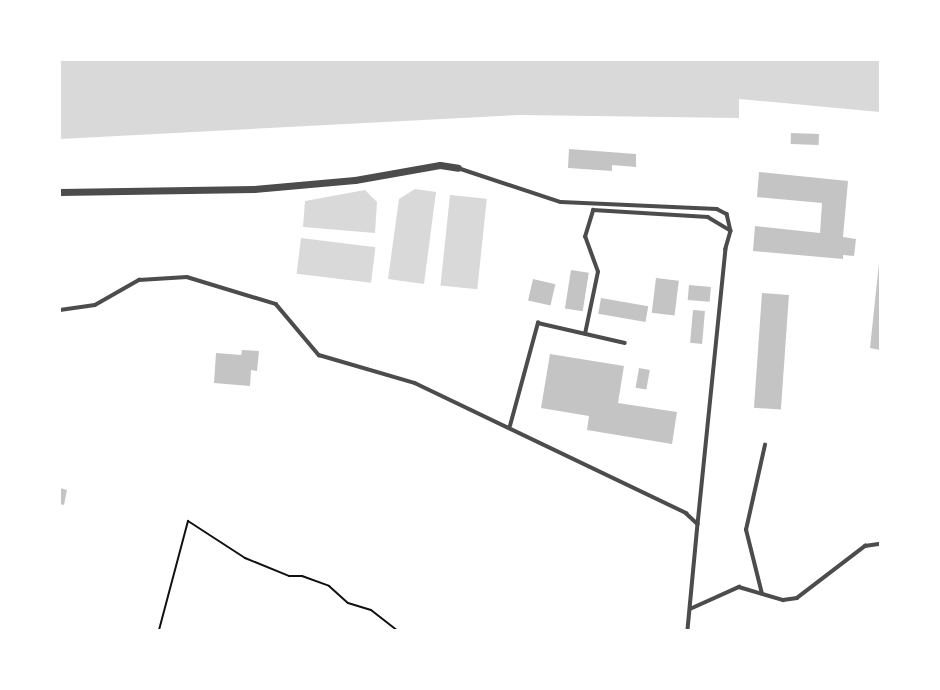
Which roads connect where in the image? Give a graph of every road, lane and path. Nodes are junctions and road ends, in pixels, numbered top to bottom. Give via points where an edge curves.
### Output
1 (458, 168) joint
2 (60, 192) edge
3 (732, 231) junction
4 (60, 310) edge
5 (585, 334) junction
6 (625, 344) dead end
7 (510, 426) junction
8 (765, 445) dead end
9 (698, 524) junction
10 (880, 544) edge
11 (762, 594) junction
12 (690, 609) junction
13 (159, 631) edge
14 (397, 631) edge
15 (688, 631) edge

1 - 2 street via 440,165 355,180 254,189
1 - 3 lane via 561,202 717,209 727,214
3 - 5 lane via 708,217 593,210 585,237 598,272
3 - 9 lane via 726,249
4 - 7 lane via 95,305 139,280 187,277 276,304 319,355 415,383
5 - 6 lane
5 - 7 lane via 538,323
7 - 9 lane via 686,513
8 - 11 lane via 746,530
9 - 12 lane
10 - 11 lane via 865,546 797,598 783,600
11 - 12 lane via 739,587
12 - 15 lane
13 - 14 path via 188,521 245,558 329,586 348,604 371,610

